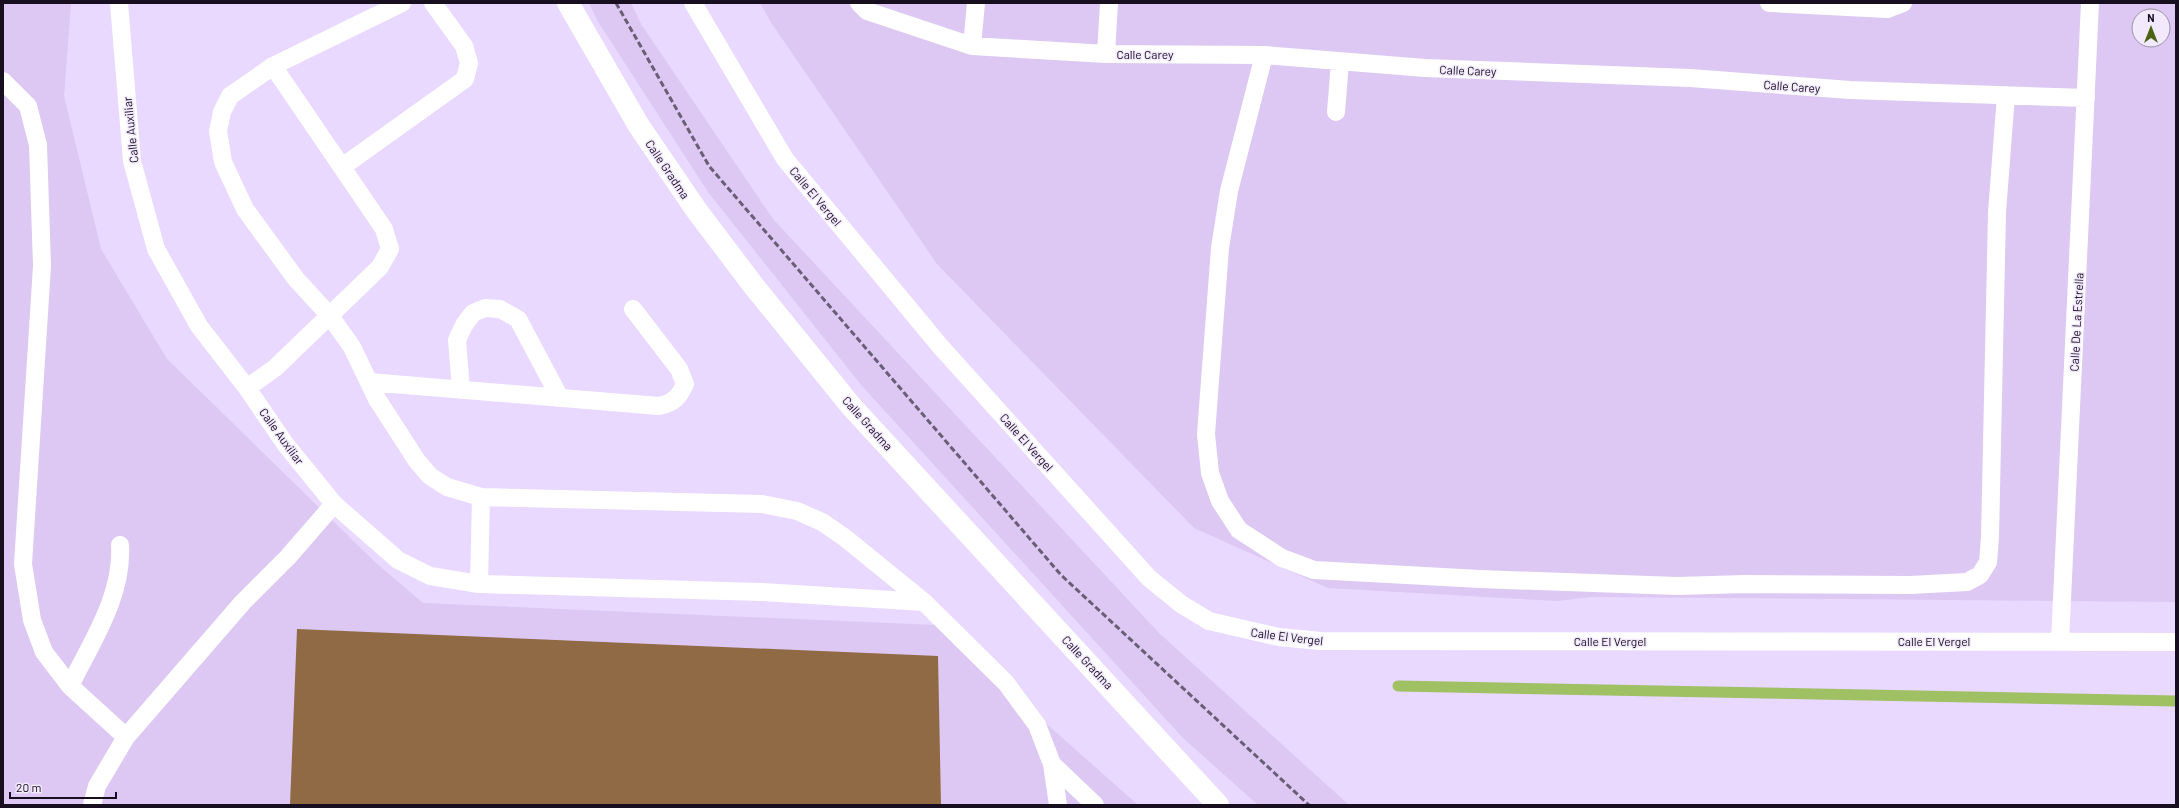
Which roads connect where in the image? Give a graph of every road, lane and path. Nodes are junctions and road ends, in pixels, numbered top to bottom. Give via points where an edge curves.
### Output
1 (119, 3) edge
2 (402, 3) edge
3 (433, 3) edge
4 (568, 3) edge
5 (693, 3) edge
6 (859, 3) edge
7 (976, 3) edge
8 (1109, 3) edge
9 (1769, 3) edge
10 (1903, 3) edge
11 (2090, 3) edge
12 (972, 46) junction
13 (1106, 54) junction
14 (1264, 55) junction
15 (1340, 62) junction
16 (273, 66) junction
17 (3, 81) edge
18 (2006, 95) junction
19 (2086, 98) junction
20 (1336, 112) dead end
21 (342, 167) junction
22 (633, 309) dead end
23 (330, 316) junction
24 (369, 382) junction
25 (247, 388) junction
26 (461, 389) junction
27 (560, 398) junction
28 (481, 497) junction
29 (334, 504) junction
30 (120, 545) dead end
31 (479, 584) junction
32 (924, 602) junction
33 (2060, 642) junction
34 (2176, 642) edge
35 (70, 686) junction
36 (126, 737) junction
37 (1052, 764) junction
38 (92, 805) edge
39 (1058, 805) edge
40 (1095, 805) edge
41 (1218, 805) edge

1 - 25 lane, Calle Auxiliar via 132,161 156,249 199,326
2 - 16 lane
3 - 21 lane via 464,46 469,63 465,79
4 - 41 street, Calle Gradma via 639,126 696,211 851,406
5 - 33 lane, Calle El Vergel via 785,159 915,316 1149,578 1181,604 1209,621 1279,637 1320,641
6 - 12 lane, Calle Carey via 867,10
7 - 12 lane
8 - 13 lane
9 - 10 lane via 1887,9
11 - 19 lane, Calle De La Estrella
12 - 13 lane, Calle Carey
13 - 14 lane, Calle Carey
14 - 15 lane, Calle Carey
14 - 18 lane via 1228,191 1220,248 1206,434 1210,473 1220,501 1239,530 1282,558 1314,570 1402,576 1677,586 1910,585 1967,582 1980,575 1988,562 1990,537 1997,212
15 - 18 lane, Calle Carey via 1425,68 1690,78 1850,90
15 - 20 lane
16 - 21 lane
16 - 23 lane via 230,96 222,112 218,131 223,162 245,209 296,279
17 - 35 lane via 28,106 38,145 42,266 23,564 32,620 44,652
18 - 19 lane, Calle Carey
19 - 33 lane, Calle De La Estrella
21 - 23 lane via 384,229 390,249 380,267
22 - 27 lane via 679,369 686,384 680,395 671,403 659,406
23 - 24 lane via 352,347
23 - 25 lane via 275,368
24 - 26 lane
24 - 28 lane via 417,461 430,476 447,487
25 - 29 lane, Calle Auxiliar via 286,445
26 - 27 lane
26 - 27 lane via 457,340 464,325 473,313 485,308 500,309 518,319
28 - 31 lane
28 - 32 lane via 762,504 797,511 822,522 844,537
29 - 31 lane, Calle Auxiliar via 398,560 430,576
29 - 36 lane via 288,557 243,602
30 - 35 lane via 119,578 110,606
31 - 32 lane, Calle Auxiliar via 770,592
32 - 37 lane via 1006,683 1038,725
33 - 34 lane, Calle El Vergel
35 - 36 lane
36 - 38 lane via 97,786
37 - 39 lane
37 - 40 lane

